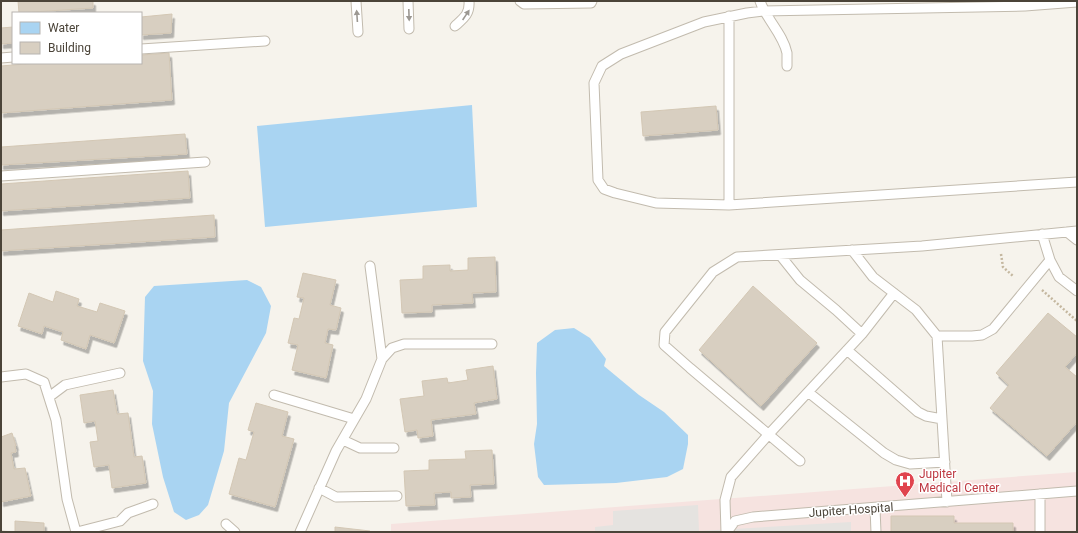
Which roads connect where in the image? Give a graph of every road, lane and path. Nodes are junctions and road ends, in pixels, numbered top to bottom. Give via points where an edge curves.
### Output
1 (356, 1) edge
2 (408, 1) edge
3 (470, 1) edge
4 (520, 1) edge
5 (592, 1) edge
6 (760, 1) edge
7 (1077, 2) edge
8 (1025, 4) edge
9 (763, 11) junction
10 (729, 16) junction
11 (456, 26) dead end
12 (409, 29) dead end
13 (358, 32) dead end
14 (265, 41) dead end
15 (142, 49) edge
16 (12, 57) edge
17 (1, 58) edge
18 (787, 66) dead end
19 (205, 162) dead end
20 (1, 176) edge
21 (1077, 182) edge
22 (729, 205) junction
23 (1077, 231) edge
24 (1067, 232) junction
25 (1042, 234) junction
26 (1077, 240) edge
27 (852, 250) junction
28 (1001, 254) dead end
29 (780, 255) junction
30 (1050, 260) junction
31 (370, 266) dead end
32 (1013, 276) dead end
33 (1042, 290) dead end
34 (1077, 291) edge
35 (894, 293) junction
36 (1077, 321) edge
37 (862, 334) junction
38 (938, 336) junction
39 (492, 344) dead end
40 (847, 350) junction
41 (382, 359) junction
42 (120, 372) dead end
43 (1, 377) edge
44 (808, 392) junction
45 (274, 395) dead end
46 (49, 397) junction
47 (354, 419) junction
48 (942, 419) junction
49 (769, 434) junction
50 (343, 440) junction
51 (394, 448) dead end
52 (800, 461) dead end
53 (945, 462) junction
54 (319, 488) junction
55 (1077, 491) edge
56 (1040, 494) junction
57 (397, 496) dead end
58 (947, 502) junction
59 (153, 504) dead end
60 (875, 508) junction
61 (226, 524) dead end
62 (77, 532) edge
63 (235, 532) edge
64 (300, 532) edge
65 (726, 532) edge
66 (876, 532) edge
67 (1040, 532) edge

13 -> 1 lane
2 -> 12 lane
11 -> 3 lane via 467,16
4 - 5 lane via 524,4
6 - 9 lane
7 - 8 lane
8 - 9 lane
9 - 10 lane
9 - 18 lane via 782,40 787,53
10 - 22 lane
10 - 22 lane via 704,22 621,54 602,66 594,83 598,180 604,189 656,203
14 - 15 lane
16 - 17 lane
19 - 20 lane
21 - 22 lane
23 - 24 lane
24 - 25 lane
24 - 26 lane
25 - 27 lane
25 - 30 lane
27 - 29 lane
27 - 35 lane via 873,276
28 - 32 path via 1003,267
29 - 37 lane via 800,280
29 - 49 lane via 738,257 712,272 665,332 664,345
30 - 34 lane via 1059,277
30 - 38 lane via 993,329 977,336
31 - 41 lane
33 - 36 path
35 - 37 lane
35 - 38 lane via 916,310
37 - 40 lane
38 - 48 lane
39 - 41 lane via 404,344 392,348
40 - 44 lane
40 - 48 lane via 918,412
41 - 47 lane via 366,399
42 - 46 lane via 65,385
43 - 46 lane via 26,374 44,382
44 - 49 lane
44 - 53 lane via 896,460 910,464
45 - 47 lane
46 - 62 lane via 56,420 68,499
47 - 50 lane
48 - 53 lane
49 - 52 lane
49 - 65 lane via 732,477 725,500
50 - 51 lane via 360,448
50 - 54 lane
53 - 58 lane
54 - 57 lane via 336,497
54 - 64 lane
55 - 56 lane, Jupiter Hospital
56 - 58 lane, Jupiter Hospital
56 - 67 lane
58 - 60 lane, Jupiter Hospital
59 - 62 lane via 128,513 120,521
60 - 65 lane, Jupiter Hospital via 753,517 735,521
60 - 66 lane
61 - 63 lane

